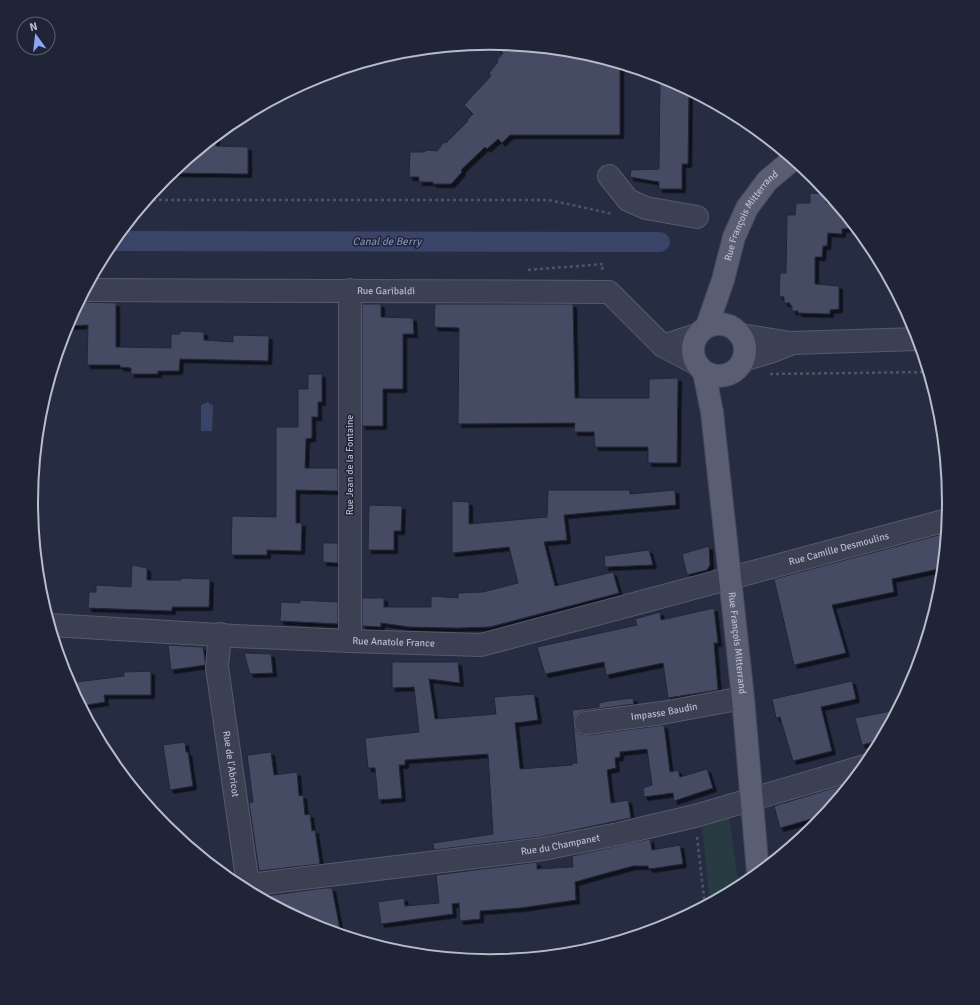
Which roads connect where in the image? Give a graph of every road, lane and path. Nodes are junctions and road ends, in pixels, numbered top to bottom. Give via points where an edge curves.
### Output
1 (788, 163) edge
2 (609, 176) dead end
3 (154, 200) edge
4 (617, 215) dead end
5 (697, 217) dead end
6 (723, 280) junction
7 (92, 290) edge
8 (350, 290) junction
9 (702, 331) junction
10 (737, 331) junction
11 (911, 339) edge
12 (791, 343) junction
13 (663, 346) junction
14 (743, 360) junction
15 (701, 368) junction
16 (923, 372) edge
17 (773, 374) dead end
18 (728, 375) junction
19 (712, 412) junction
20 (941, 521) edge
21 (730, 577) junction
22 (55, 625) edge
23 (220, 634) junction
24 (350, 641) junction
25 (743, 698) junction
26 (586, 723) dead end
27 (855, 769) edge
28 (752, 800) junction
29 (695, 816) junction
30 (757, 866) edge
31 (242, 880) edge
32 (250, 885) edge
33 (704, 900) edge

1 - 6 main road, Rue François Mitterrand via 767,181 747,208 734,237
2 - 5 street via 628,200 646,208
3 - 4 path via 549,200
6 - 9 main road, Rue François Mitterrand
6 - 10 main road, Rue François Mitterrand via 727,307
7 - 8 street, Rue Garibaldi
8 - 13 street, Rue Garibaldi via 609,292
8 - 24 street, Rue Jean de la Fontaine
9 - 10 main road via 720,324
9 - 13 street
9 - 15 main road via 693,350
10 - 12 street
10 - 14 main road via 745,347
11 - 12 street
12 - 14 street
13 - 15 street, Rue Garibaldi
14 - 18 main road via 737,369
15 - 18 main road via 716,376
15 - 19 main road, Rue François Mitterrand
16 - 17 path
18 - 19 main road, Rue François Mitterrand
19 - 21 main road, Rue François Mitterrand
20 - 21 street, Rue Camille Desmoulins
21 - 24 street, Rue Anatole France via 481,645
21 - 25 main road, Rue François Mitterrand
22 - 23 street, Rue Anatole France
23 - 24 street, Rue Anatole France
23 - 31 street, Rue de l'Abricot via 217,667
25 - 26 street, Impasse Baudin via 662,713
25 - 28 main road, Rue François Mitterrand
27 - 28 street, Rue du Champanet
28 - 29 street, Rue du Champanet
28 - 30 main road, Rue François Mitterrand
29 - 32 street, Rue du Champanet via 543,849
29 - 33 path

